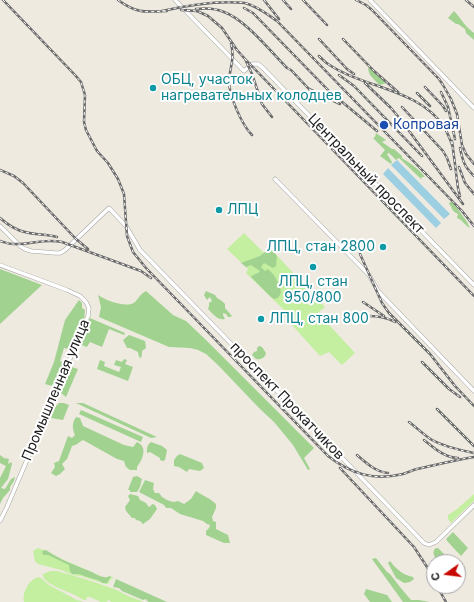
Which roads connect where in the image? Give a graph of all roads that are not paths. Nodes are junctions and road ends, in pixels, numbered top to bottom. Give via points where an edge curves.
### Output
1 (175, 0) edge
2 (370, 0) edge
3 (474, 108) edge
4 (275, 179) dead end
5 (0, 226) edge
6 (0, 265) edge
7 (474, 286) edge
8 (474, 391) edge
9 (474, 505) edge
10 (0, 521) edge

1 - 7 street, Центральный проспект via 244,71 252,64 262,67
2 - 3 street
4 - 8 street via 369,275 378,291
5 - 9 street, проспект Прокатчиков via 25,249 60,253 109,208 126,226 140,250 424,543 429,545 436,542
6 - 10 street, Промышленная улица via 80,296 89,308 55,395

